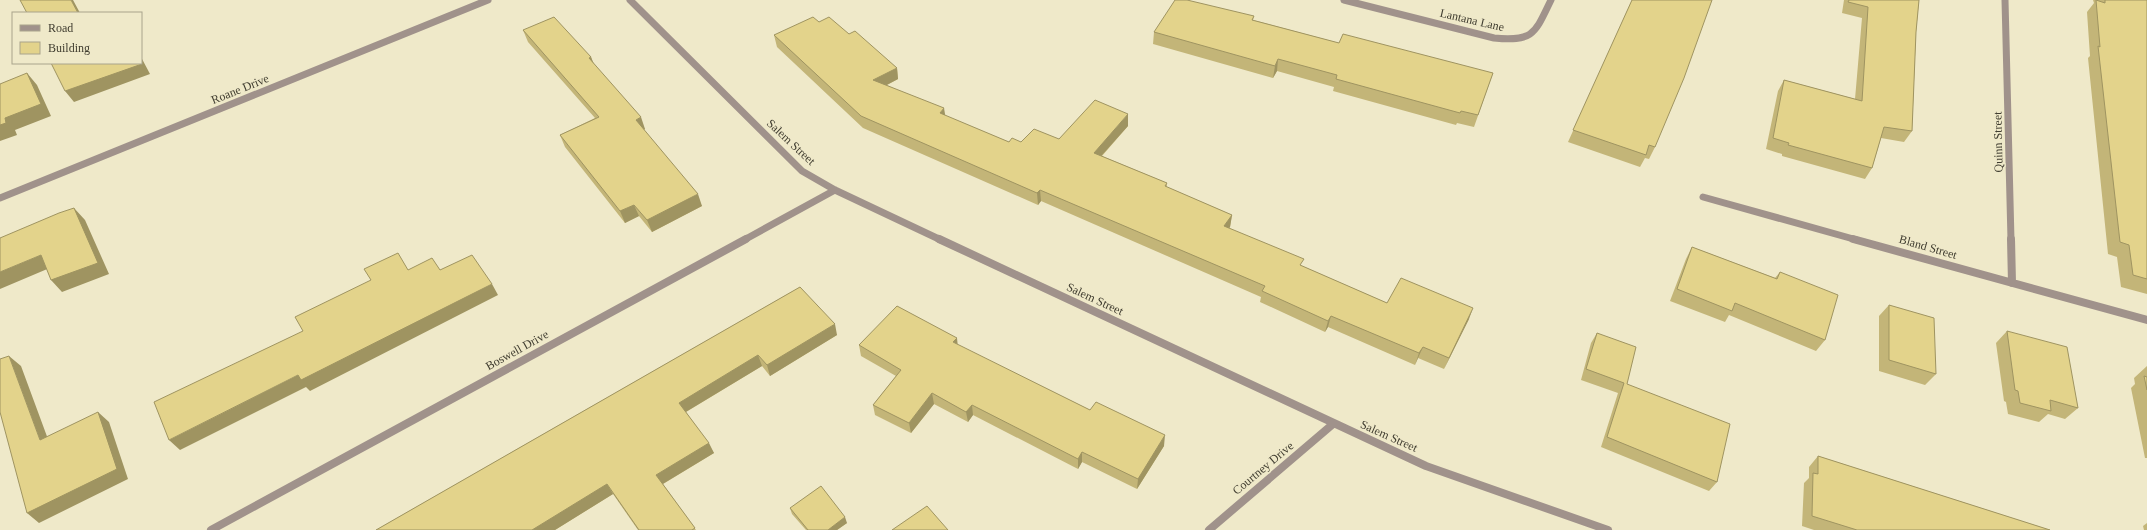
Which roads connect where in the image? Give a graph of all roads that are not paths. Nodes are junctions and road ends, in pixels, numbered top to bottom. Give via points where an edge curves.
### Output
1 (488, 0) edge
2 (630, 0) edge
3 (1344, 0) edge
4 (1551, 0) edge
5 (2005, 0) edge
6 (835, 190) junction
7 (1703, 197) dead end
8 (0, 198) edge
9 (2012, 283) junction
10 (2147, 320) edge
11 (1333, 424) junction
12 (210, 530) edge
13 (1209, 530) edge
14 (1608, 530) edge

1 - 8 street, Roane Drive
2 - 6 street, Salem Street via 802,171
3 - 4 street, Lantana Lane via 1494,38 1519,40 1528,38 1535,32
5 - 9 street, Quinn Street
6 - 11 street, Salem Street
6 - 12 street, Boswell Drive
7 - 9 street, Bland Street
9 - 10 street, Bland Street
11 - 13 street, Courtney Drive
11 - 14 street, Salem Street via 1426,466

